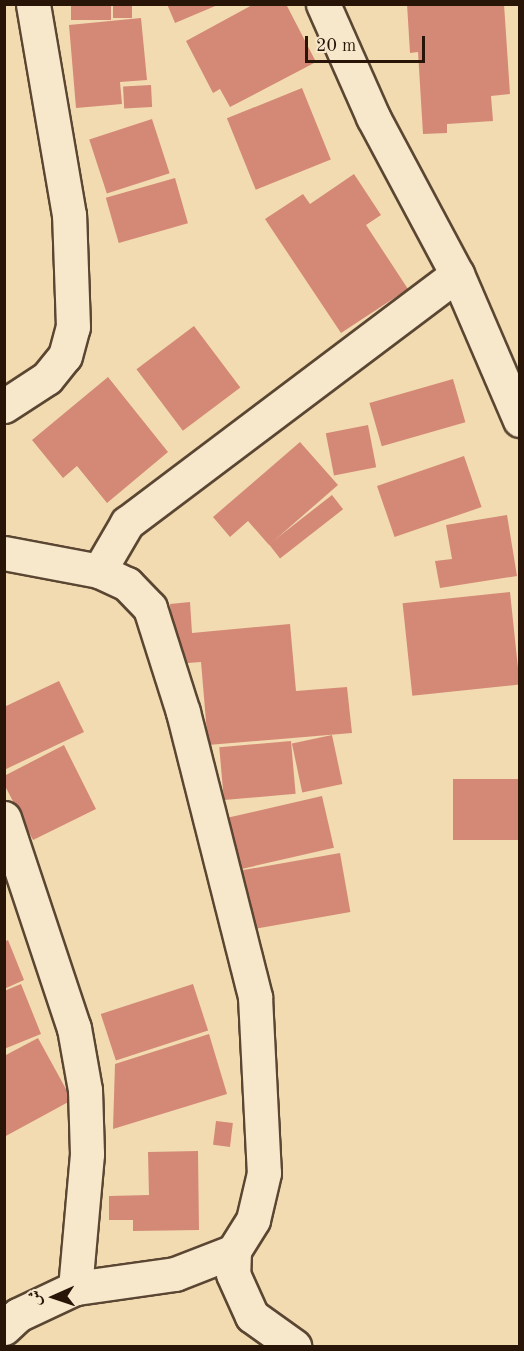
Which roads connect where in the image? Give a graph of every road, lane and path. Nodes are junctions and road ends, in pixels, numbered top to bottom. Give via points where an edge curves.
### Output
1 (33, 4) edge
2 (323, 4) edge
3 (457, 274) junction
4 (4, 406) edge
5 (519, 420) edge
6 (4, 553) edge
7 (99, 571) junction
8 (4, 818) edge
9 (234, 1251) junction
10 (75, 1288) junction
11 (4, 1328) edge
12 (294, 1347) edge

1 - 4 street via 69,215 73,327 65,356 47,378
2 - 3 street via 373,117
3 - 5 street
3 - 7 street via 127,523
6 - 7 street
7 - 9 street via 127,584 150,608 183,712 255,997 264,1173 253,1220
8 - 10 street via 74,1028 85,1090 87,1154
9 - 10 street via 175,1274
9 - 12 street via 233,1274 252,1316
10 - 11 street via 18,1315

